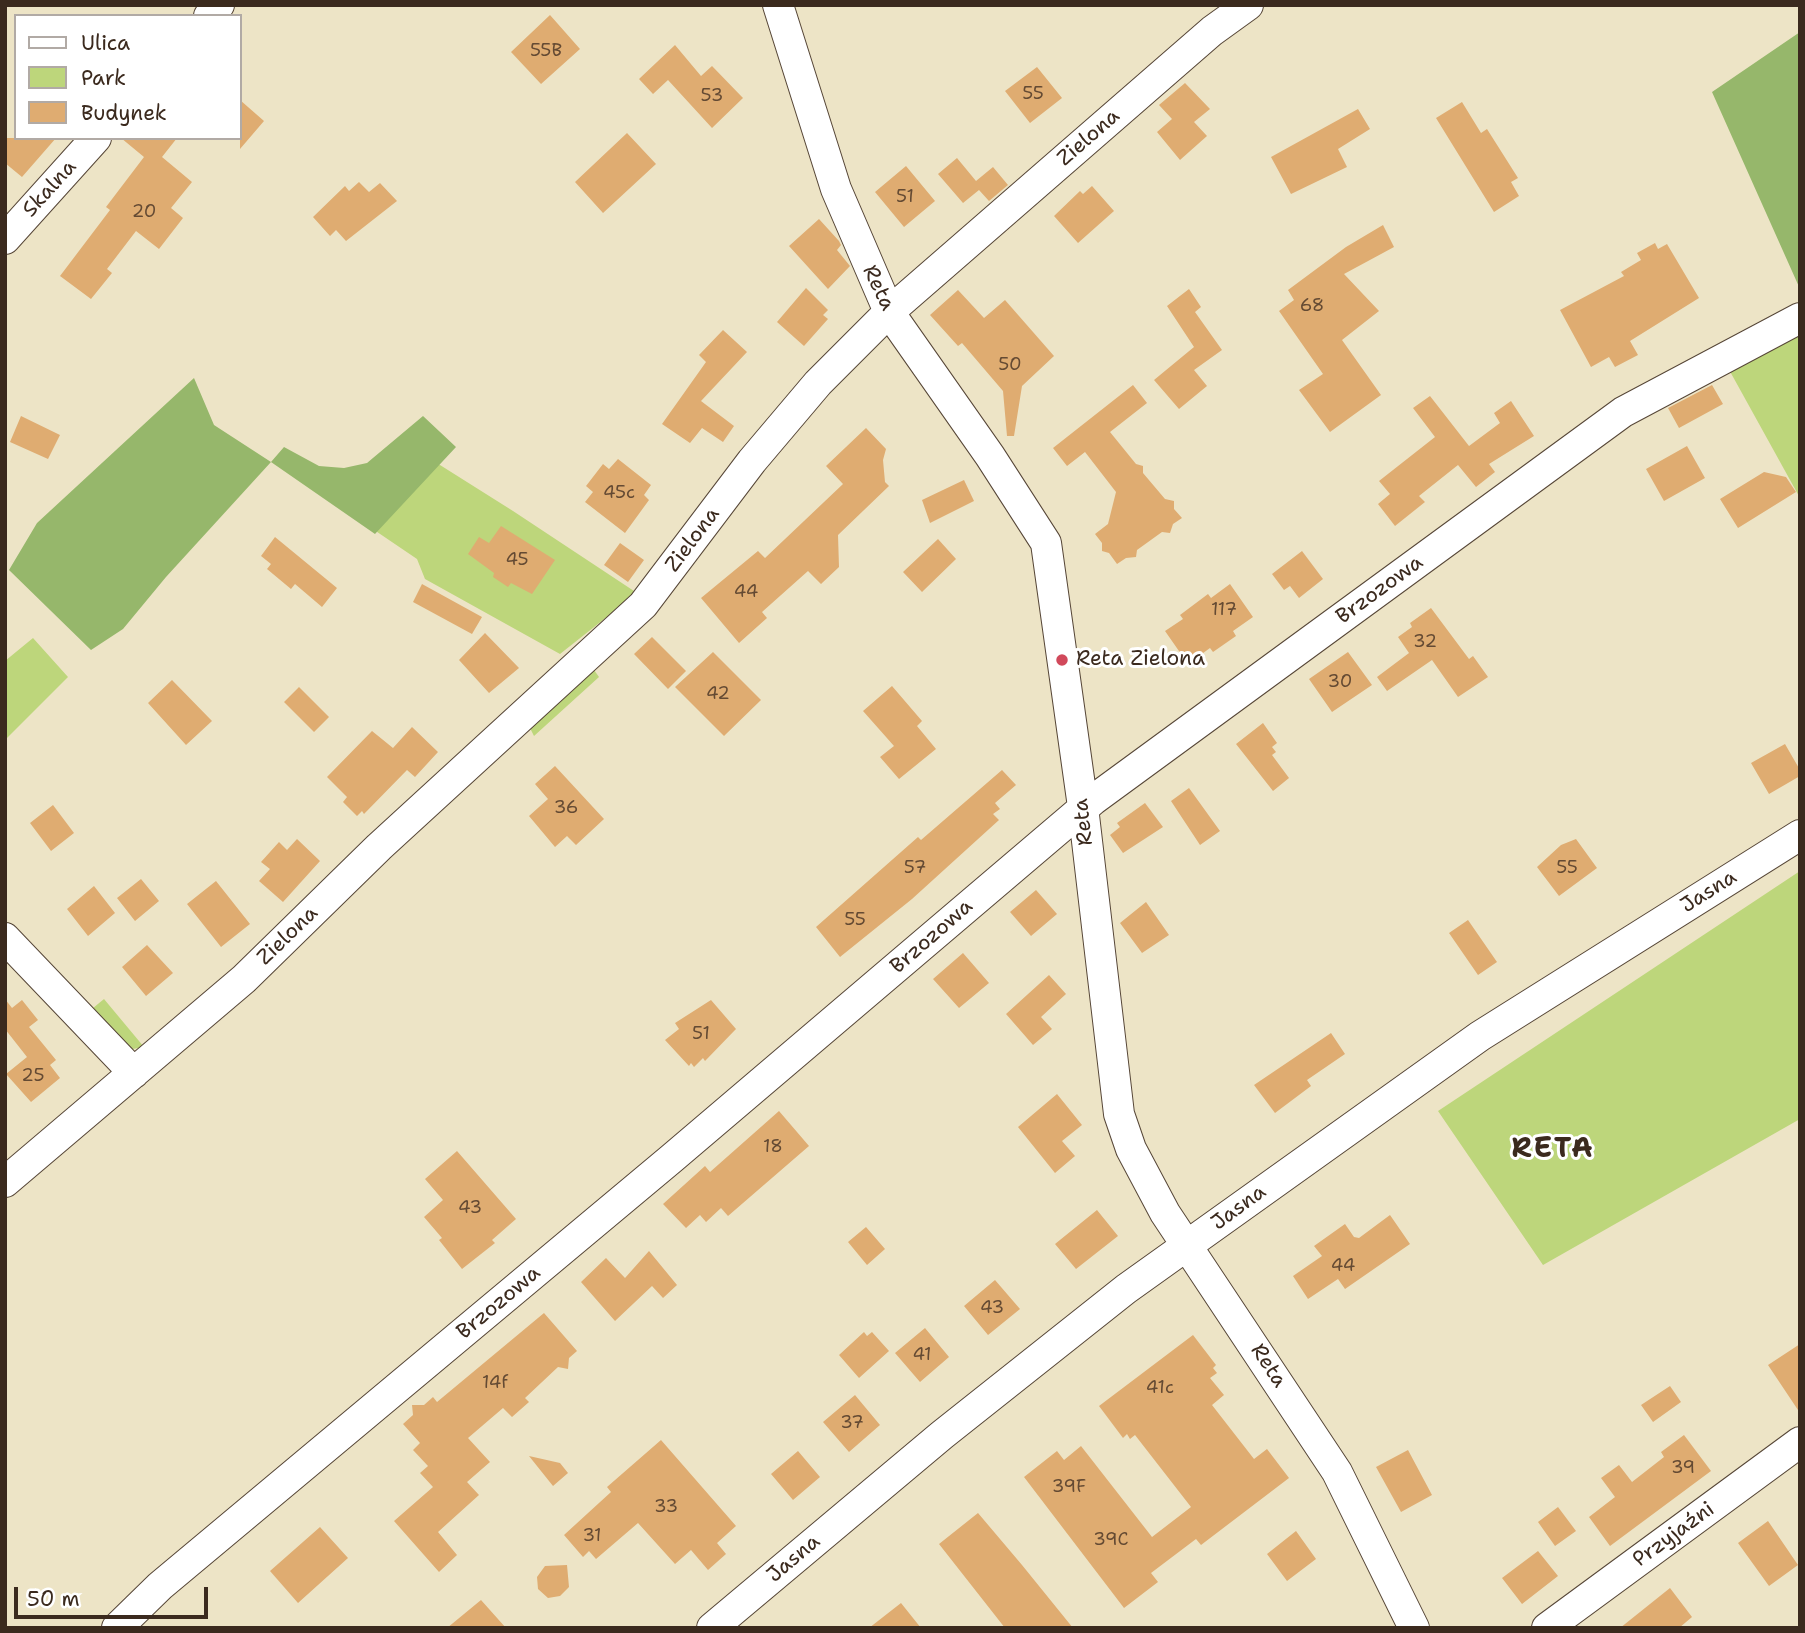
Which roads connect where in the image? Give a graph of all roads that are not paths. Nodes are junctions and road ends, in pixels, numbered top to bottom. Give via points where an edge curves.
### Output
1 (778, 5) edge
2 (1248, 5) edge
3 (94, 140) edge
4 (5, 239) edge
5 (888, 312) junction
6 (1800, 318) edge
7 (1083, 807) junction
8 (1800, 835) edge
9 (5, 938) edge
10 (134, 1073) junction
11 (5, 1182) edge
12 (1186, 1246) junction
13 (1800, 1442) edge
14 (117, 1628) edge
15 (712, 1628) edge
16 (1414, 1628) edge
17 (1547, 1628) edge

1 - 5 street, Reta via 836,189
2 - 5 street, Zielona
3 - 4 street, Skalna
5 - 7 street, Reta via 1046,543
5 - 10 street, Zielona via 818,383 752,461 643,605 379,847 244,979
6 - 7 street, Brzozowa via 1623,412
7 - 12 street, Reta via 1119,1114 1150,1187
7 - 14 street, Brzozowa via 160,1586
8 - 12 street, Jasna via 1480,1037
9 - 10 street
10 - 11 street, Zielona
12 - 15 street, Jasna via 953,1427
12 - 16 street, Reta via 1336,1472
13 - 17 street, Przyjaźni

